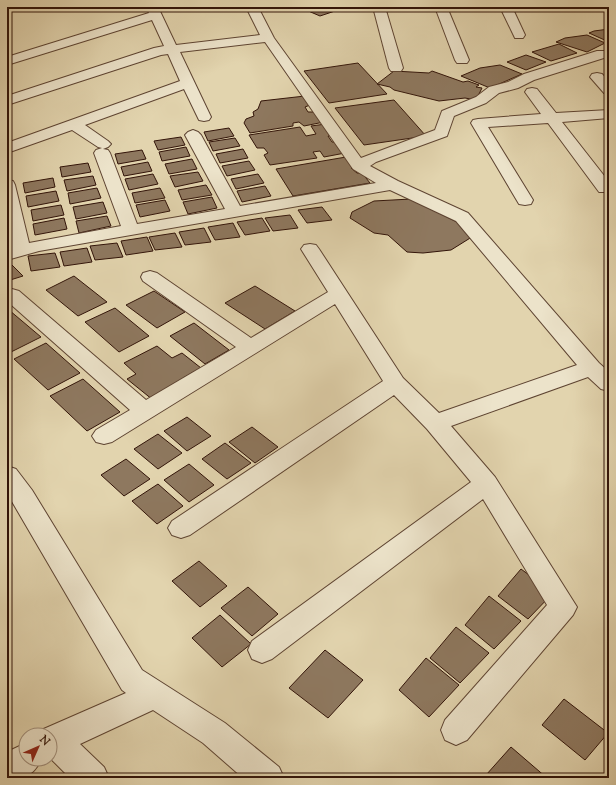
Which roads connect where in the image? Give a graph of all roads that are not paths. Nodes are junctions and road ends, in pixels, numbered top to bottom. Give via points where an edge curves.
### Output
1 (252, 7) edge
2 (379, 7) edge
3 (441, 7) edge
4 (506, 7) edge
5 (154, 11) edge
6 (519, 34) dead end
7 (268, 38) junction
8 (172, 49) junction
9 (602, 54) dead end
10 (462, 60) dead end
11 (7, 61) edge
12 (396, 68) dead end
13 (597, 77) dead end
14 (188, 83) junction
15 (609, 90) edge
16 (532, 92) dead end
17 (7, 101) edge
18 (609, 114) edge
19 (204, 117) dead end
20 (553, 118) junction
21 (73, 124) junction
22 (193, 135) dead end
23 (7, 148) edge
24 (359, 166) junction
25 (7, 185) edge
26 (392, 185) junction
27 (605, 188) dead end
28 (526, 200) dead end
29 (234, 212) junction
30 (131, 230) junction
31 (310, 249) dead end
32 (14, 252) edge
33 (150, 277) dead end
34 (338, 294) junction
35 (12, 295) dead end
36 (250, 347) junction
37 (591, 368) junction
38 (395, 383) junction
39 (609, 384) edge
40 (145, 411) junction
41 (435, 423) junction
42 (104, 436) dead end
43 (7, 475) edge
44 (486, 484) junction
45 (181, 528) dead end
46 (262, 650) dead end
47 (154, 695) junction
48 (456, 730) dead end
49 (58, 738) edge
50 (58, 746) edge
51 (18, 763) edge
52 (7, 770) edge
53 (94, 778) edge
54 (268, 778) edge

1 - 7 street
2 - 12 street
3 - 10 street
4 - 6 street
5 - 8 street
5 - 11 street
7 - 8 street
7 - 24 street
8 - 14 street
8 - 17 street
9 - 24 street via 494,90 481,100 448,114 442,133 370,159
13 - 15 street
14 - 19 street
14 - 21 street
16 - 20 street
18 - 20 street
20 - 27 street
20 - 28 street via 478,123
21 - 23 street
21 - 30 street via 102,149
22 - 29 street
24 - 26 street
25 - 32 street
26 - 29 street
26 - 37 street via 462,217
29 - 30 street
30 - 32 street
31 - 34 street
33 - 36 street
34 - 36 street
34 - 38 street
35 - 40 street
36 - 40 street
37 - 39 street
37 - 41 street
38 - 41 street
38 - 45 street
40 - 42 street
41 - 44 street
43 - 47 street via 23,497 132,680
44 - 46 street
44 - 48 street via 563,607
47 - 49 street
47 - 54 street via 214,733
50 - 53 street
51 - 52 street

